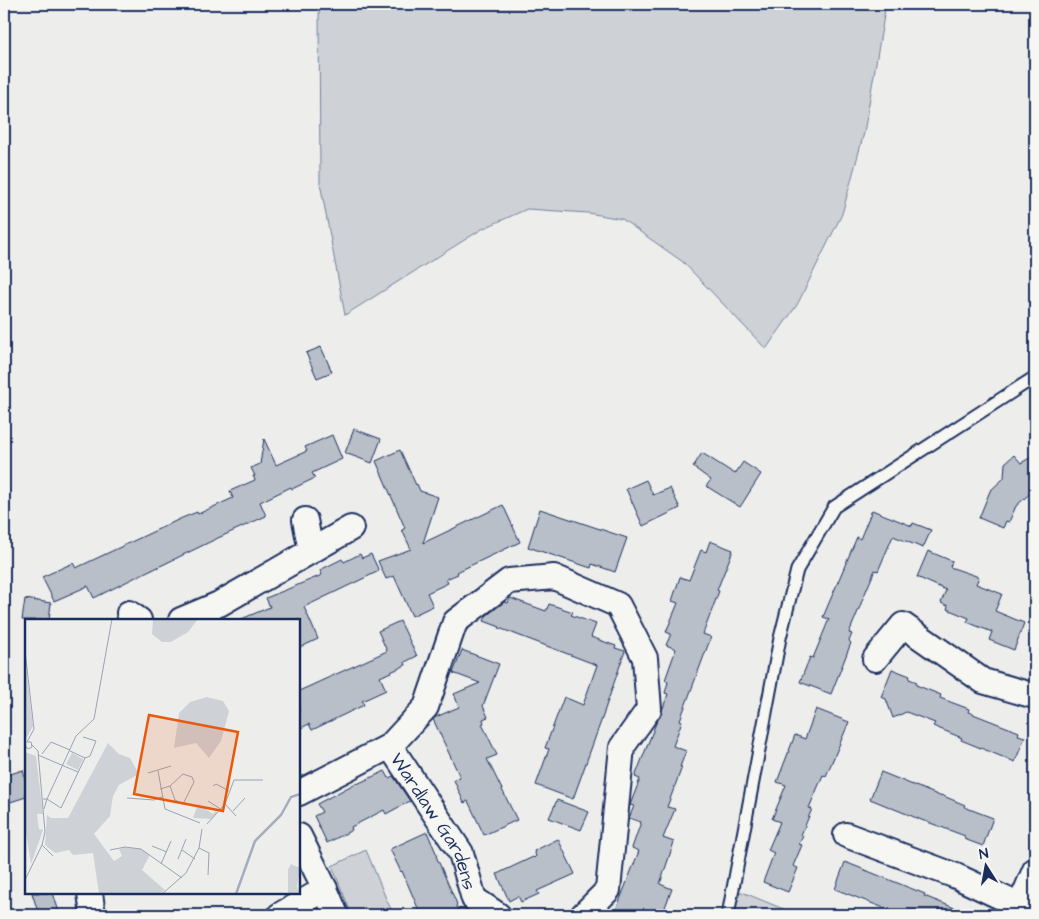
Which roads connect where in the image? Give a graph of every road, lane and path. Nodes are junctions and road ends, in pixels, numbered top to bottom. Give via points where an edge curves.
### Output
1 (1035, 377) edge
2 (305, 520) dead end
3 (351, 528) dead end
4 (311, 551) junction
5 (223, 612) edge
6 (186, 619) edge
7 (875, 659) dead end
8 (1035, 693) edge
9 (390, 746) junction
10 (300, 792) edge
11 (846, 835) dead end
12 (300, 838) edge
13 (1035, 870) edge
14 (325, 889) junction
15 (90, 894) edge
16 (1018, 911) edge
17 (93, 915) edge
18 (280, 915) edge
19 (336, 915) edge
20 (498, 915) edge
21 (583, 915) edge
22 (728, 915) edge

1 - 22 lane via 834,507 797,570 780,638
2 - 4 street
3 - 4 street
4 - 5 street
5 - 6 street
7 - 8 street via 903,625 983,681 1031,695
9 - 10 street, Wardlaw Gardens
9 - 20 street, Wardlaw Gardens via 460,854 474,899
9 - 21 street, Wardlaw Gardens via 426,707 454,622 509,581 554,577 618,605 645,658 649,709 622,747 608,890
11 - 16 street via 956,876
12 - 14 street
13 - 16 street
14 - 18 street
14 - 19 street
15 - 17 street

